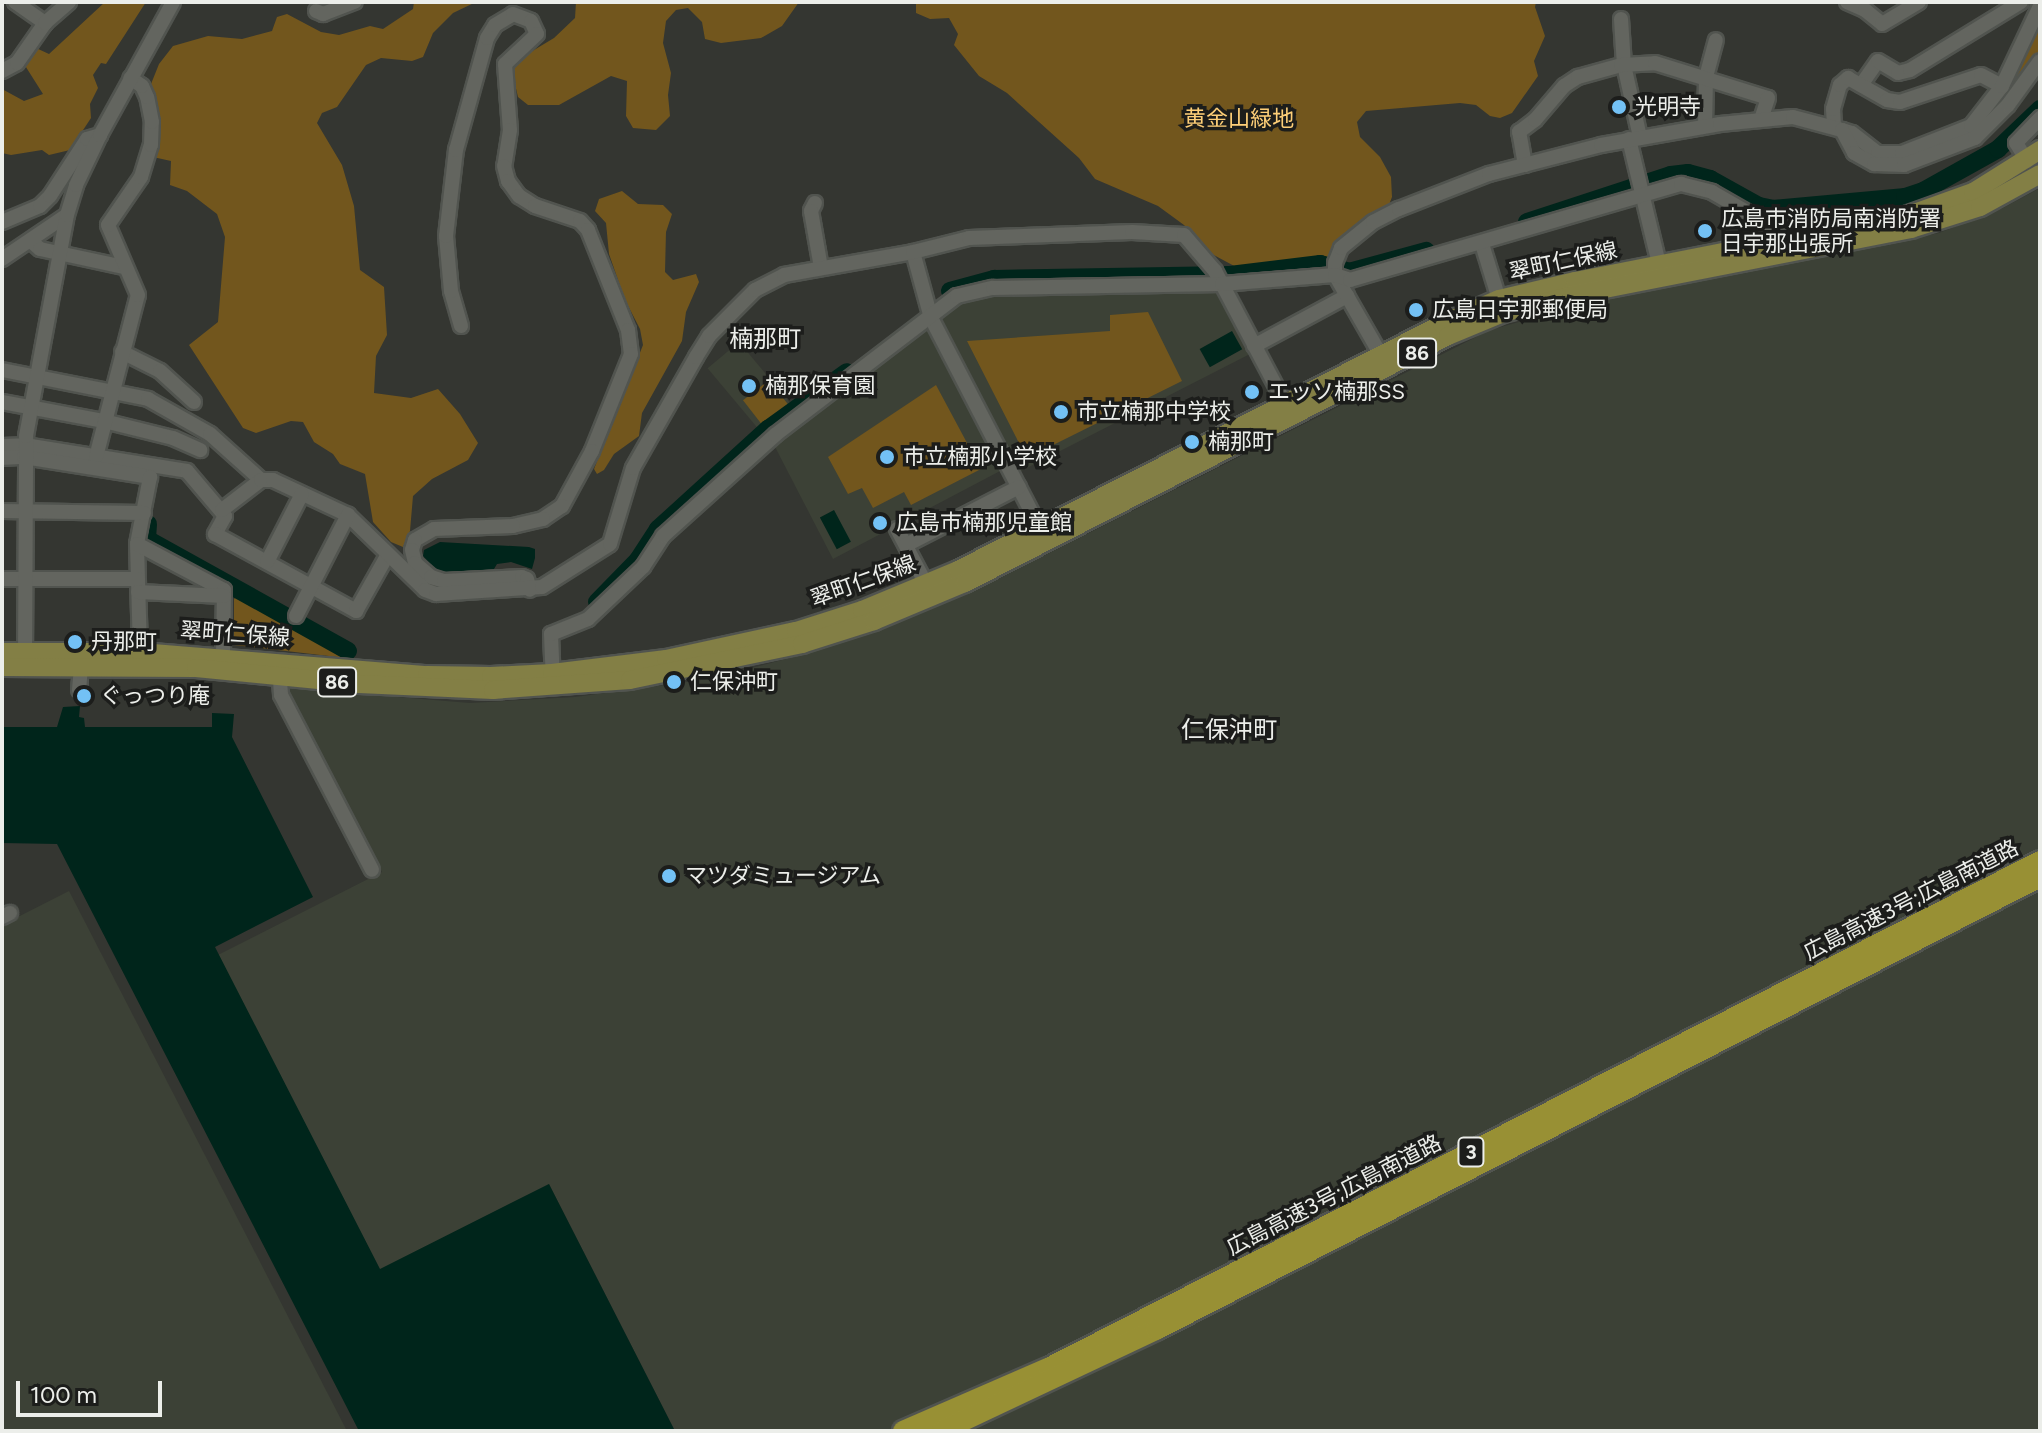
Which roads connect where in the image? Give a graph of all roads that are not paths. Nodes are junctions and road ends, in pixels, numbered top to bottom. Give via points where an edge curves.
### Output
1 (15, 2) edge
2 (69, 2) edge
3 (173, 2) edge
4 (355, 2) edge
5 (1847, 2) edge
6 (1919, 2) edge
7 (2021, 2) edge
8 (2040, 6) edge
9 (316, 11) dead end
10 (1621, 19) dead end
11 (45, 23) junction
12 (1716, 40) dead end
13 (2, 53) edge
14 (2040, 61) edge
15 (17, 63) junction
16 (1624, 65) junction
17 (2, 71) edge
18 (1706, 77) junction
19 (130, 78) junction
20 (1861, 85) junction
21 (2002, 86) junction
22 (2040, 118) edge
23 (1761, 120) junction
24 (1705, 126) junction
25 (1838, 129) junction
26 (100, 135) junction
27 (1634, 138) junction
28 (2036, 162) edge
29 (1525, 165) junction
30 (1641, 188) junction
31 (815, 203) dead end
32 (67, 215) junction
33 (2, 222) edge
34 (31, 241) junction
35 (1482, 244) junction
36 (1768, 244) junction
37 (59, 252) junction
38 (913, 252) junction
39 (2, 259) edge
40 (123, 267) junction
41 (821, 268) junction
42 (1335, 271) junction
43 (1662, 273) junction
44 (1219, 278) junction
45 (1347, 296) junction
46 (1501, 306) junction
47 (931, 318) junction
48 (461, 326) dead end
49 (1254, 346) junction
50 (122, 352) junction
51 (1385, 362) junction
52 (2, 370) edge
53 (160, 371) junction
54 (36, 375) junction
55 (112, 391) junction
56 (148, 399) junction
57 (2, 402) edge
58 (194, 402) dead end
59 (31, 406) junction
60 (1289, 411) junction
61 (104, 421) junction
62 (210, 434) junction
63 (2, 446) edge
64 (200, 450) junction
65 (25, 451) junction
66 (96, 457) junction
67 (2, 458) edge
68 (187, 471) junction
69 (261, 480) junction
70 (1019, 487) junction
71 (302, 494) junction
72 (222, 510) junction
73 (2, 511) edge
74 (23, 511) junction
75 (144, 513) junction
76 (348, 515) junction
77 (897, 529) dead end
78 (1044, 535) junction
79 (137, 544) junction
80 (906, 545) junction
81 (387, 556) junction
82 (267, 562) junction
83 (2, 579) edge
84 (25, 579) junction
85 (926, 584) junction
86 (138, 586) junction
87 (311, 588) junction
88 (530, 590) junction
89 (224, 596) junction
90 (296, 616) dead end
91 (2, 652) edge
92 (140, 652) junction
93 (727, 654) junction
94 (223, 656) junction
95 (25, 660) junction
96 (2, 667) edge
97 (81, 667) junction
98 (278, 668) junction
99 (553, 680) junction
100 (79, 690) dead end
101 (2039, 869) edge
102 (372, 870) dead end
103 (903, 1431) edge
104 (942, 1431) edge

1 - 11 street
2 - 11 street
3 - 19 street
4 - 9 street via 323,14
5 - 6 street via 1882,24
7 - 20 street via 1910,70 1898,73 1878,61
8 - 21 street
10 - 16 street
11 - 15 street
12 - 18 street
13 - 15 street
14 - 25 street via 1975,138 1904,165 1874,164 1854,153
15 - 17 street
16 - 18 street via 1655,63
16 - 27 street
16 - 29 street via 1564,86 1519,132
18 - 23 street via 1768,98
18 - 24 street
19 - 26 street
19 - 40 street via 142,86 152,122 147,163 108,221
20 - 21 street via 1900,102 1981,75
20 - 25 street via 1848,78 1840,85 1833,109
21 - 25 street via 1971,126 1902,153 1878,153
22 - 28 street via 2016,143
23 - 24 street
23 - 25 street via 1793,117
24 - 27 street
26 - 32 street
26 - 33 street via 87,139 40,206
27 - 29 street
27 - 30 street
28 - 36 main road, 翠町仁保線 / 86 via 1929,209
28 - 43 main road, 翠町仁保線 / 86 via 2000,198 1936,222
29 - 42 street via 1386,215 1341,248
30 - 35 street
30 - 36 street via 1681,184 1712,192 1766,223
30 - 43 street
31 - 41 street via 811,211
32 - 34 street
32 - 37 street
34 - 37 street via 40,249
34 - 39 street
35 - 42 street via 1350,280
35 - 46 street
36 - 43 main road, 翠町仁保線 / 86
37 - 40 street
37 - 54 street
38 - 41 street
38 - 44 street via 969,238 1177,231
38 - 47 street
40 - 50 street via 132,275 138,295
41 - 88 street via 784,275 755,290 709,336 633,468 610,544
42 - 44 street
42 - 45 street
43 - 46 main road, 翠町仁保線 / 86
44 - 47 street via 993,288 957,296
44 - 49 street
45 - 49 street
45 - 51 street
46 - 51 main road, 翠町仁保線 / 86
47 - 70 street
47 - 99 street via 775,435 663,536 643,567 588,619 551,634
48 - 88 street via 451,291 446,236 456,150 487,38 495,25 513,14 531,21 537,34 505,64 508,181 527,201 571,217 588,230 628,330 631,354 592,451 562,506 543,519 513,526 434,529 415,540 412,550 415,563 431,577 522,577
49 - 60 street
50 - 53 street
50 - 55 street
51 - 60 main road, 翠町仁保線 / 86
52 - 54 street
53 - 56 street
53 - 58 street
54 - 55 street
54 - 59 street
55 - 56 street
55 - 61 street
56 - 62 street
57 - 59 street
59 - 61 street
59 - 65 street
60 - 78 main road, 翠町仁保線 / 86
61 - 64 street
61 - 66 street
62 - 64 street
62 - 69 street
63 - 65 street
64 - 68 street
65 - 66 street
65 - 67 street
65 - 74 street
65 - 75 street via 150,477
66 - 68 street
68 - 72 street
69 - 71 street
69 - 72 street
70 - 78 street
70 - 80 street
71 - 76 street
71 - 82 street
72 - 82 street via 225,516 215,534
73 - 74 street
74 - 75 street
74 - 84 street
75 - 79 street
76 - 81 street
76 - 87 street
77 - 80 street
78 - 85 main road, 翠町仁保線 / 86
78 - 93 main road, 翠町仁保線 / 86 via 965,583 874,621 802,644
79 - 86 street
79 - 89 street via 224,590
80 - 85 street
81 - 87 street via 356,611
81 - 88 street via 436,594
82 - 87 street
83 - 84 street
84 - 86 street
84 - 95 street
85 - 93 main road, 翠町仁保線 / 86
86 - 89 street
86 - 92 street
87 - 90 street
89 - 94 street
91 - 95 main road, 翠町仁保線 / 86
92 - 94 main road, 翠町仁保線 / 86
92 - 95 main road, 翠町仁保線 / 86
93 - 99 main road, 翠町仁保線 / 86 via 666,659
94 - 98 main road, 翠町仁保線 / 86
95 - 96 main road, 翠町仁保線 / 86
95 - 97 main road, 翠町仁保線 / 86
97 - 98 main road, 翠町仁保線 / 86
97 - 100 street
98 - 99 main road, 翠町仁保線 / 86 via 343,675
98 - 102 street via 281,695
101 - 103 highway, 広島高速3号;広島南道路 / 3 via 1073,1355
101 - 104 highway, 広島高速3号;広島南道路 / 3 via 1930,934 1156,1330

